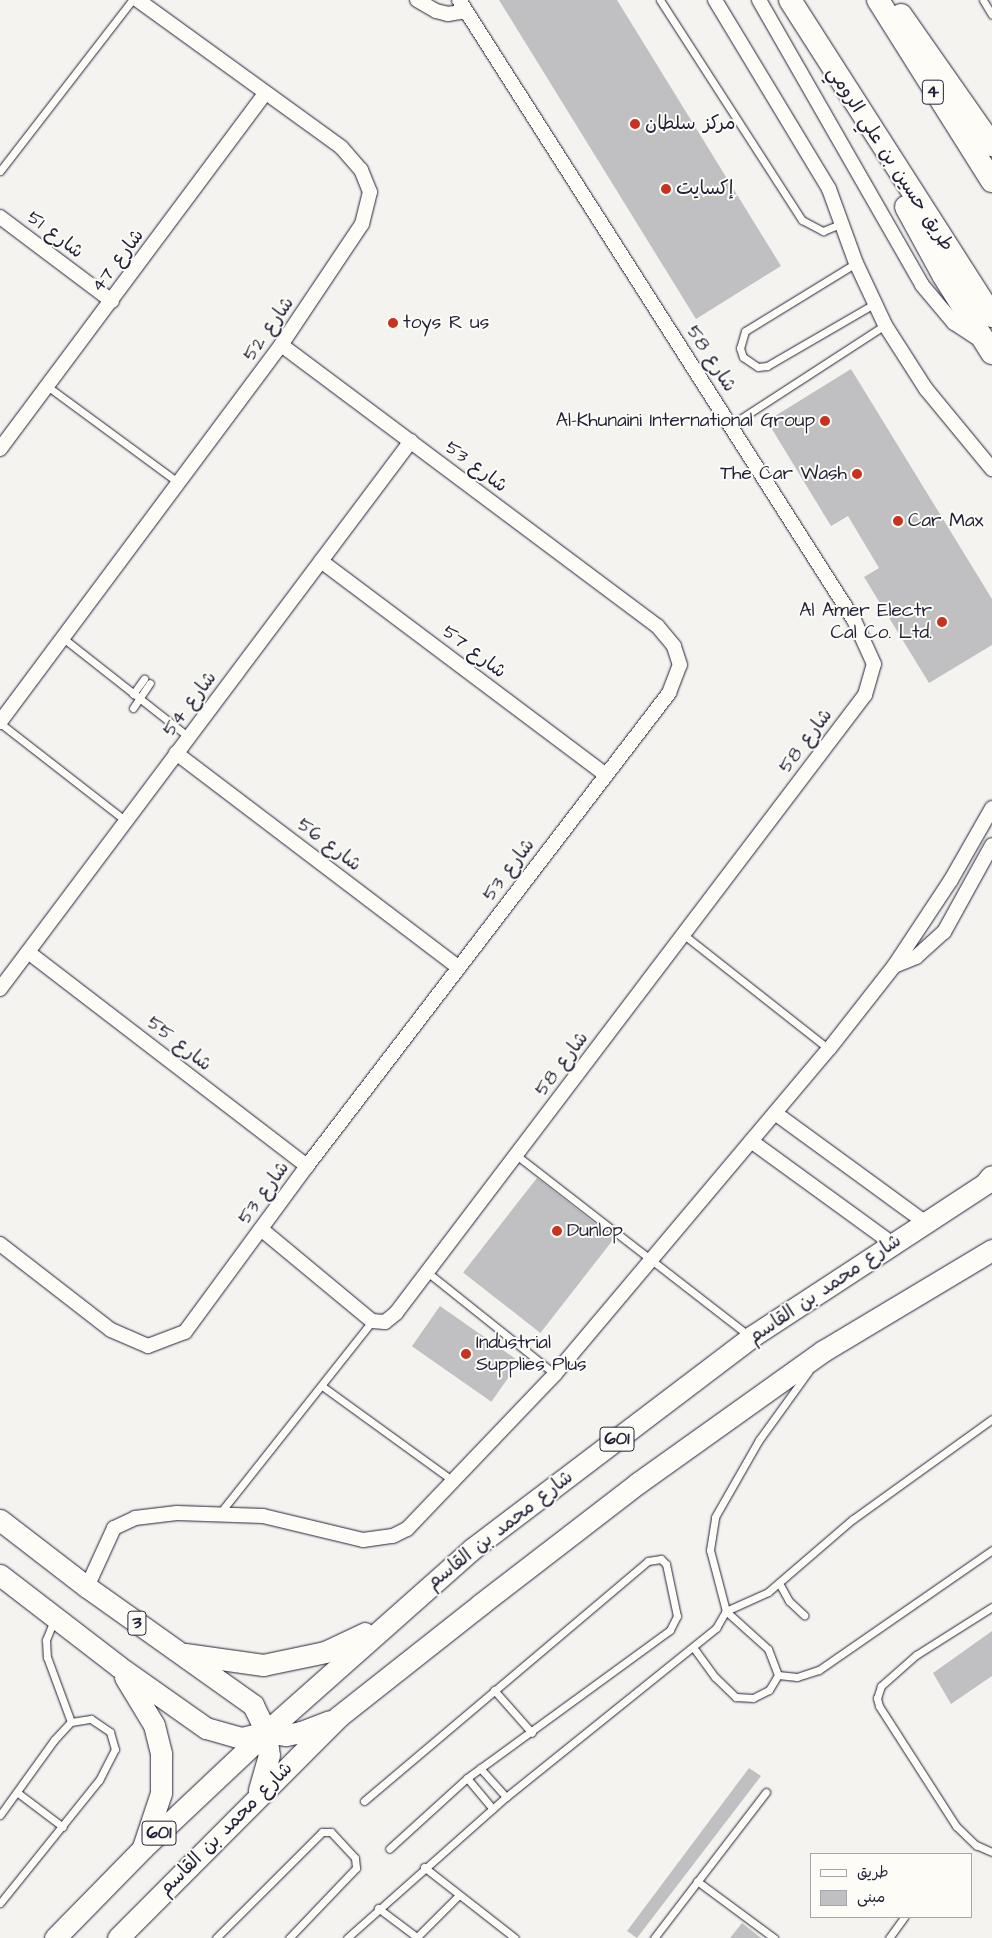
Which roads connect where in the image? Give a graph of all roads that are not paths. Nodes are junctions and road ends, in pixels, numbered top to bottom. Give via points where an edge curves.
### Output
1 (132, 0) edge
2 (138, 0) edge
3 (417, 0) edge
4 (660, 0) edge
5 (715, 0) edge
6 (759, 0) edge
7 (790, 0) edge
8 (878, 0) edge
9 (890, 0) edge
10 (983, 0) edge
11 (462, 6) edge
12 (992, 15) edge
13 (265, 94) junction
14 (875, 137) junction
15 (992, 146) edge
16 (0, 171) edge
17 (992, 181) edge
18 (0, 217) edge
19 (843, 222) junction
20 (856, 263) junction
21 (112, 301) junction
22 (874, 304) junction
23 (992, 316) edge
24 (885, 325) junction
25 (282, 345) junction
26 (989, 348) edge
27 (47, 386) junction
28 (731, 425) junction
29 (411, 441) junction
30 (0, 449) edge
31 (992, 469) edge
32 (178, 483) junction
33 (321, 561) junction
34 (63, 638) junction
35 (147, 681) dead end
36 (136, 697) junction
37 (133, 708) dead end
38 (0, 723) edge
39 (188, 738) junction
40 (176, 753) junction
41 (605, 774) junction
42 (992, 808) edge
43 (126, 820) junction
44 (992, 845) edge
45 (684, 935) junction
46 (28, 952) junction
47 (894, 966) junction
48 (459, 968) junction
49 (0, 989) edge
50 (829, 1049) junction
51 (775, 1113) junction
52 (751, 1141) junction
53 (516, 1155) junction
54 (307, 1166) junction
55 (991, 1180) edge
56 (926, 1223) junction
57 (261, 1229) junction
58 (0, 1244) edge
59 (893, 1244) junction
60 (992, 1250) edge
61 (650, 1260) junction
62 (427, 1272) junction
63 (372, 1321) junction
64 (752, 1337) junction
65 (823, 1351) junction
66 (555, 1374) junction
67 (322, 1386) junction
68 (992, 1419) edge
69 (453, 1481) junction
70 (220, 1513) junction
71 (0, 1520) edge
72 (992, 1550) edge
73 (0, 1575) edge
74 (779, 1583) junction
75 (87, 1587) junction
76 (992, 1607) edge
77 (726, 1611) junction
78 (804, 1614) dead end
79 (55, 1617) junction
80 (388, 1622) junction
81 (693, 1647) junction
82 (176, 1652) junction
83 (118, 1666) junction
84 (778, 1674) junction
85 (494, 1690) junction
86 (338, 1717) junction
87 (71, 1722) junction
88 (266, 1732) junction
89 (532, 1733) junction
90 (480, 1768) junction
91 (467, 1778) junction
92 (766, 1792) dead end
93 (18, 1793) junction
94 (506, 1797) junction
95 (255, 1798) junction
96 (364, 1801) dead end
97 (493, 1808) junction
98 (0, 1815) edge
99 (63, 1826) junction
100 (143, 1848) junction
101 (389, 1849) dead end
102 (992, 1852) edge
103 (424, 1867) junction
104 (697, 1882) junction
105 (459, 1895) junction
106 (0, 1903) edge
107 (378, 1908) junction
108 (903, 1918) edge
109 (55, 1938) edge
110 (118, 1938) edge
111 (216, 1938) edge
112 (289, 1938) edge
113 (347, 1938) edge
114 (417, 1938) edge
115 (516, 1938) edge
116 (654, 1938) edge
117 (774, 1938) edge
118 (889, 1938) edge

1 - 16 lane
2 - 13 street, شارع 52
3 - 11 street, شارع 58 via 436,11
4 - 19 lane via 802,220 823,231
5 - 19 street via 820,173
6 - 26 street via 930,298 954,323
7 - 14 highway, طريق حسين بن علي الرومي
8 - 17 highway, 4
9 - 15 highway
10 - 12 lane
11 - 28 street, شارع 58
13 - 21 street, شارع 47
13 - 25 street, شارع 52 via 341,147 361,170 370,192 362,224
14 - 23 highway, طريق حسين بن علي الرومي
14 - 26 highway via 922,239
18 - 21 street, شارع 51
19 - 20 street
20 - 22 street
20 - 22 lane via 745,332 740,348 743,357 758,367 767,366
21 - 27 street, شارع 47
22 - 24 street
24 - 28 lane
24 - 31 street via 926,389
25 - 29 street, شارع 53
25 - 32 street, شارع 52
27 - 30 street, شارع 47
27 - 32 lane
28 - 45 street, شارع 58 via 854,620 874,664 865,694
29 - 33 street, شارع 54
29 - 41 street, شارع 53 via 658,626 674,646 680,664 669,693
32 - 34 street, شارع 52
33 - 39 street, شارع 54
33 - 41 street, شارع 57
34 - 36 lane
34 - 38 street, شارع 52
35 - 36 lane
36 - 37 lane
36 - 39 lane
38 - 43 lane
39 - 40 street, شارع 54
40 - 43 street, شارع 54
40 - 48 street, شارع 56
41 - 48 street, شارع 53
42 - 47 street via 951,880
43 - 46 street, شارع 54
44 - 47 street via 944,932 916,957
45 - 50 lane
45 - 53 street, شارع 58
46 - 49 street, شارع 54
46 - 54 street, شارع 55
47 - 50 street
48 - 54 street, شارع 53
50 - 51 street
51 - 52 street
51 - 56 street
52 - 59 street
52 - 61 street
53 - 61 lane
53 - 62 street, شارع 58
54 - 57 street, شارع 53
55 - 56 main road, شارع محمد بن القاسم / 601
56 - 59 main road, شارع محمد بن القاسم / 601
57 - 58 street, شارع 53 via 185,1332 148,1346 111,1330
57 - 63 street
59 - 64 main road, شارع محمد بن القاسم / 601
60 - 65 main road, شارع محمد بن القاسم / 601
61 - 64 lane
61 - 66 street
62 - 63 street, شارع 58 via 396,1313 385,1322
62 - 66 lane
63 - 67 lane
64 - 80 main road, شارع محمد بن القاسم / 601 via 472,1549
65 - 77 lane via 759,1440 715,1517 710,1550
65 - 86 main road, شارع محمد بن القاسم / 601 via 638,1484
66 - 69 street
67 - 69 lane
67 - 70 lane
68 - 74 lane via 853,1519
69 - 70 street via 407,1528 378,1540 363,1540 263,1516
70 - 75 street via 177,1513 120,1523 110,1534
71 - 75 main road, 3
72 - 84 lane via 818,1670 797,1677
73 - 79 main road, 3
74 - 77 lane via 756,1599
74 - 78 lane via 789,1601
75 - 82 main road, 3
76 - 102 lane via 916,1656 880,1686 876,1698 878,1706 956,1826 976,1845
77 - 81 lane via 709,1635
77 - 84 lane via 768,1649
79 - 83 main road, 3
79 - 87 lane via 46,1640 47,1657
80 - 82 main road via 325,1652 293,1662 263,1665 231,1663
80 - 88 main road, شارع محمد بن القاسم / 601
81 - 84 lane via 715,1677 736,1697 762,1695 775,1683
81 - 94 lane
82 - 88 main road, 3 via 253,1705
83 - 88 main road, 3 via 206,1728 242,1738
83 - 100 main road via 154,1725 161,1754 161,1792
85 - 89 lane
85 - 89 lane via 648,1561 661,1559 666,1564 677,1616 670,1630
85 - 96 lane
86 - 88 main road via 301,1732 286,1735
86 - 95 main road, شارع محمد بن القاسم / 601
87 - 93 lane via 54,1740
87 - 99 lane via 82,1719 98,1722 110,1732 115,1749 99,1780
88 - 95 main road via 267,1769
88 - 100 main road, شارع محمد بن القاسم / 601
89 - 90 lane
90 - 91 lane
90 - 94 lane
91 - 97 lane
91 - 101 lane
92 - 104 lane
93 - 98 lane
93 - 99 lane
94 - 97 lane
95 - 110 main road, شارع محمد بن القاسم / 601
97 - 103 lane
99 - 106 lane
100 - 109 main road, شارع محمد بن القاسم / 601
103 - 105 lane
103 - 107 lane
104 - 116 lane
104 - 117 lane
105 - 114 lane
105 - 115 lane
107 - 113 lane
107 - 114 lane
108 - 118 lane
111 - 112 lane via 322,1832 331,1832 355,1858 356,1868

